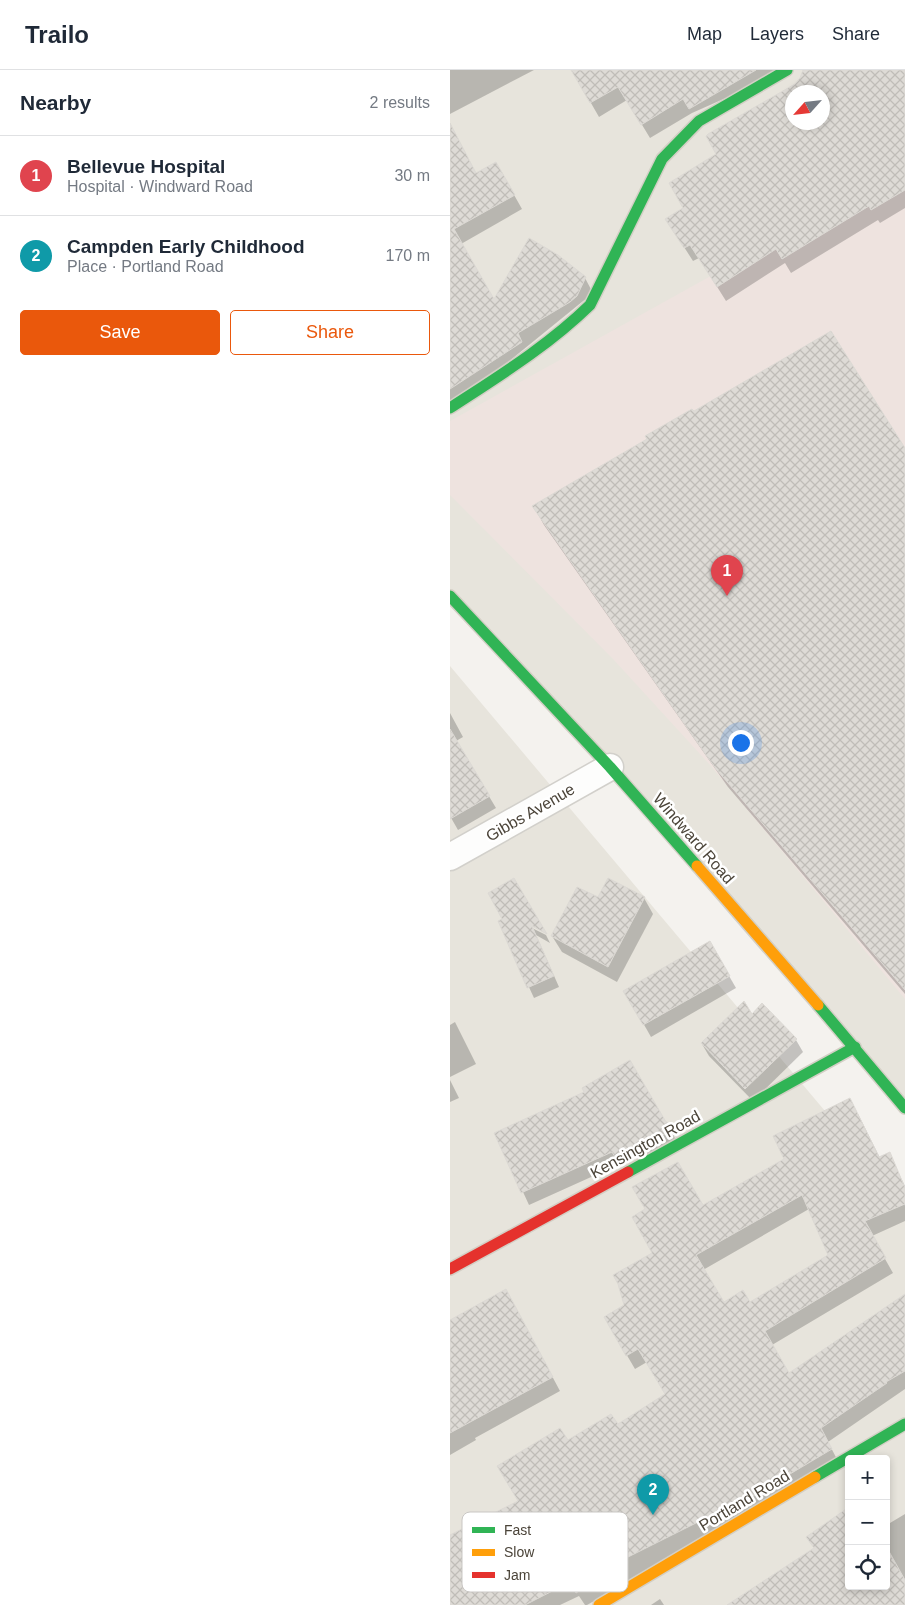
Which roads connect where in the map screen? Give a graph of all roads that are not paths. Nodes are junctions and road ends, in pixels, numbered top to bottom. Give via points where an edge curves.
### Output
1 (788, 70) edge
2 (450, 408) edge
3 (450, 596) edge
4 (610, 767) junction
5 (450, 858) edge
6 (855, 1047) junction
7 (905, 1108) edge
8 (450, 1269) edge
9 (905, 1424) edge
10 (628, 1588) edge
11 (621, 1592) edge
12 (599, 1605) edge

1 - 2 street via 699,121 681,138 662,159 590,305 550,341
3 - 4 street, Windward Road
4 - 5 street, Gibbs Avenue
4 - 6 street, Windward Road
6 - 7 street, Windward Road
6 - 8 street, Kensington Road
9 - 10 street, Portland Road
11 - 12 street, Portland Road

